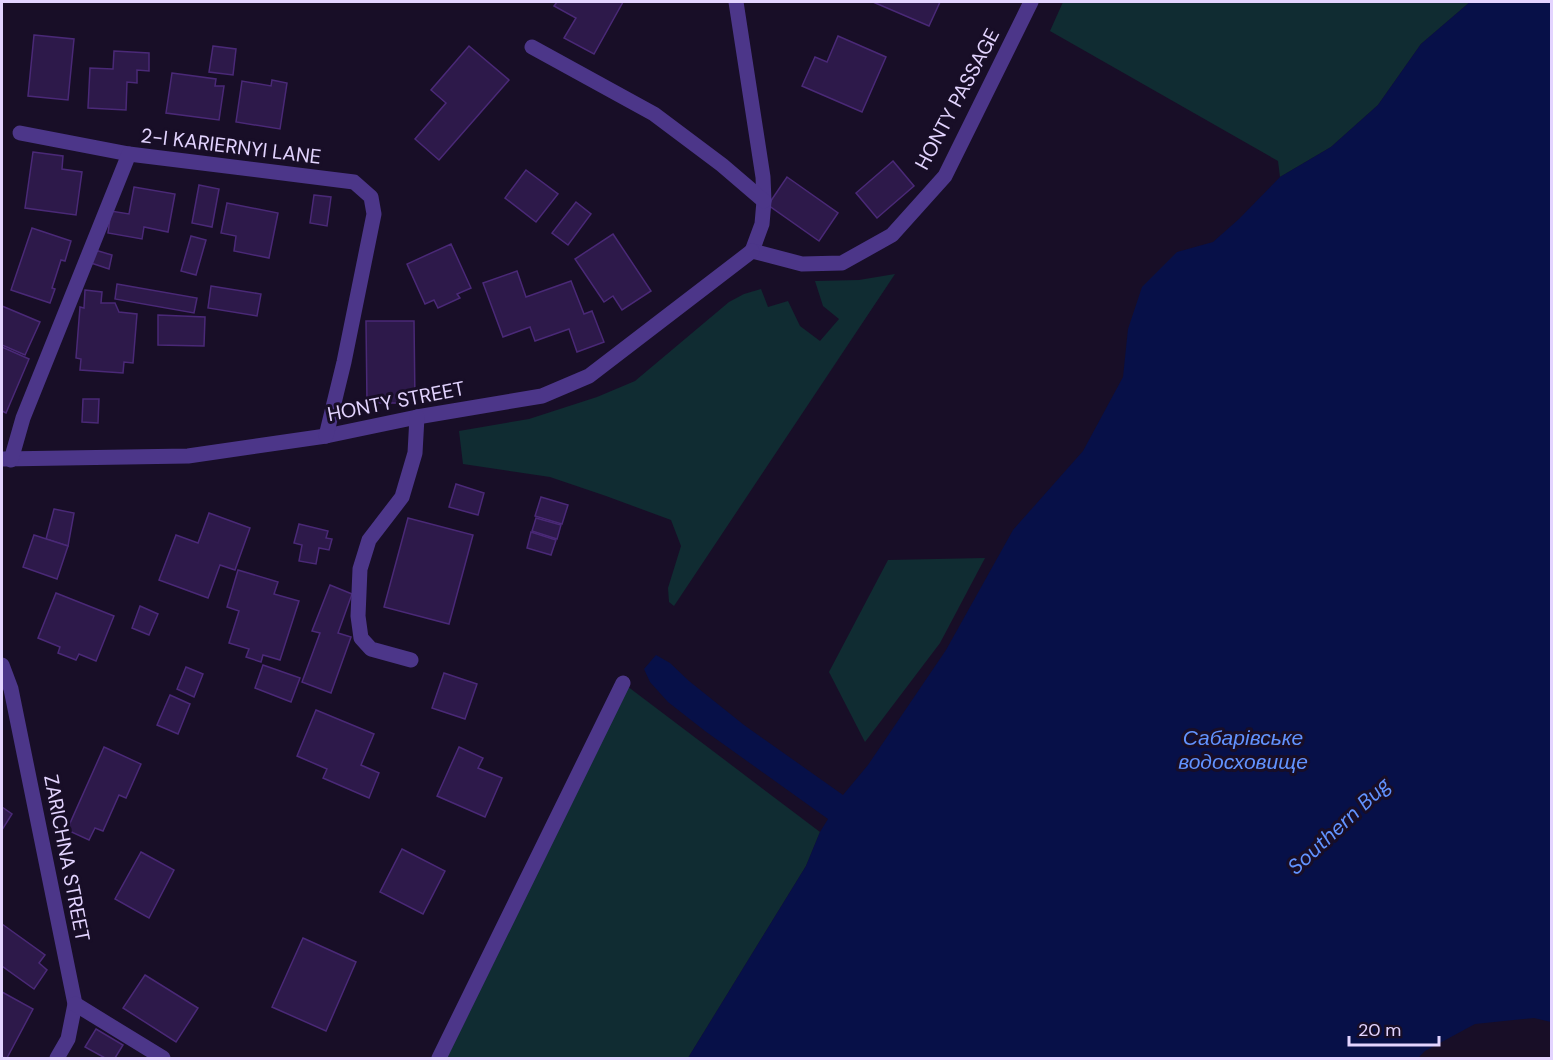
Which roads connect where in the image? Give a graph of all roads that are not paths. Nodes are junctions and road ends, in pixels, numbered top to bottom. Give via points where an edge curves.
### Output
1 (736, 2) edge
2 (1031, 2) edge
3 (532, 47) dead end
4 (20, 133) dead end
5 (129, 154) junction
6 (764, 201) junction
7 (752, 251) junction
8 (417, 417) junction
9 (326, 436) junction
10 (6, 460) edge
11 (411, 660) dead end
12 (2, 665) edge
13 (623, 683) dead end
14 (75, 1004) junction
15 (57, 1059) edge
16 (163, 1059) edge
17 (439, 1059) edge

1 - 6 street
2 - 7 street, HONTY PASSAGE via 945,176 892,235 842,263 802,264
3 - 6 street via 654,114
4 - 5 street
5 - 9 street, 2-I KARIERNYI LANE via 354,182 371,197 374,214
5 - 10 street, 2-I KARIERNYI LANE
6 - 7 street via 762,224
7 - 8 street, HONTY STREET via 589,376 542,396
8 - 9 street, HONTY STREET
8 - 11 street via 415,453 402,496 369,540 360,569 358,616 361,638 371,649
9 - 10 street, HONTY STREET via 188,456
12 - 14 street, ZARICHNA STREET via 11,688
13 - 17 street
14 - 15 street, ZARICHNA STREET via 68,1039
14 - 16 street

